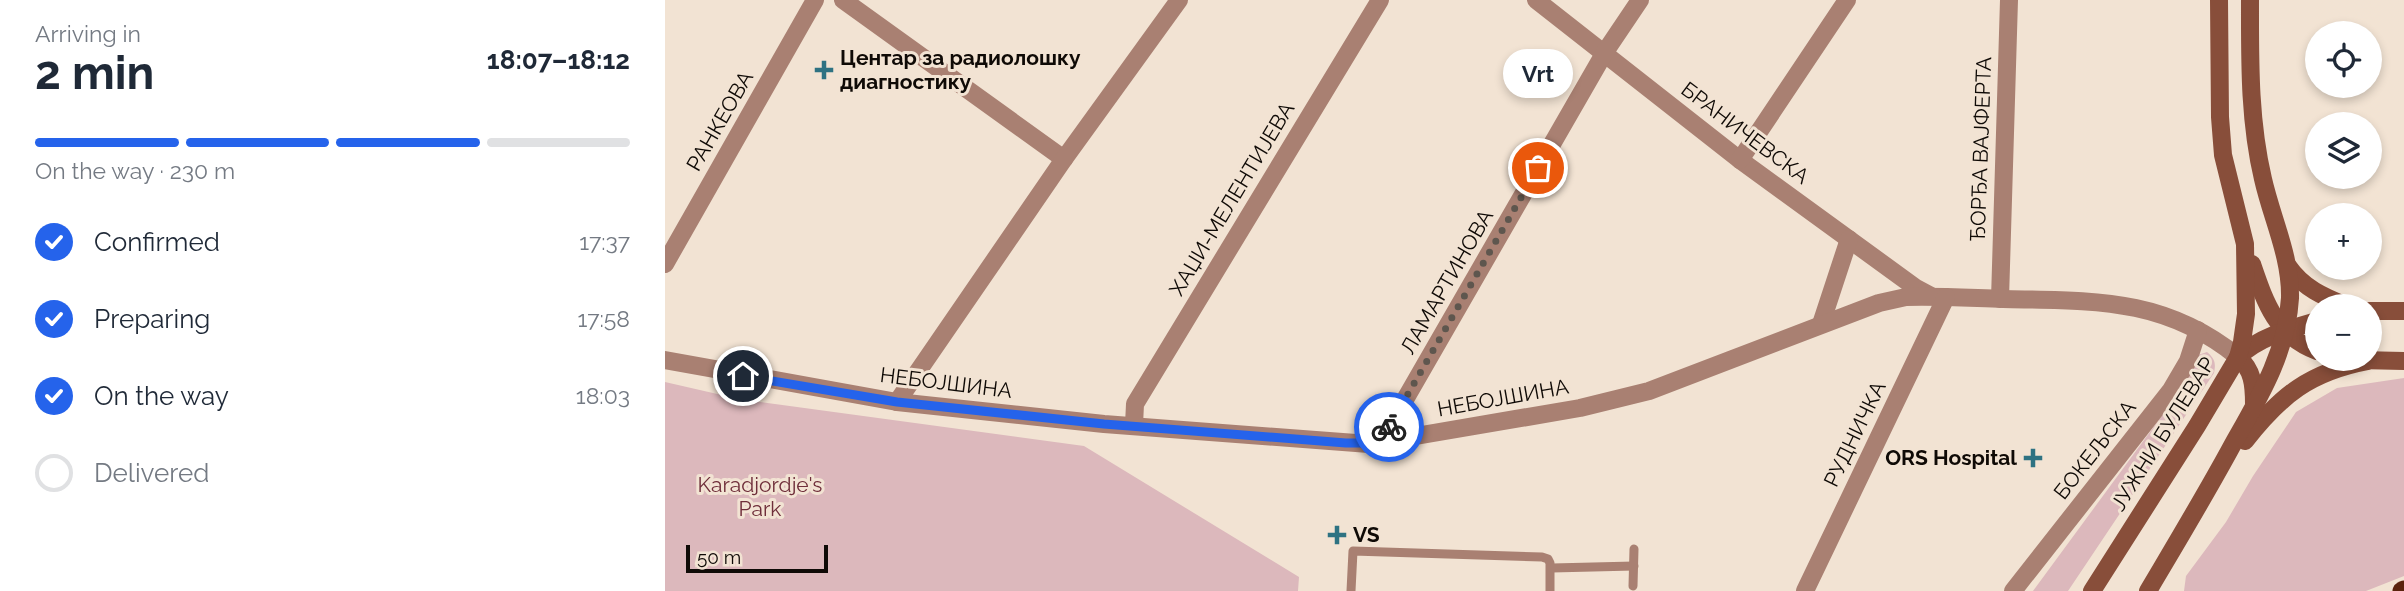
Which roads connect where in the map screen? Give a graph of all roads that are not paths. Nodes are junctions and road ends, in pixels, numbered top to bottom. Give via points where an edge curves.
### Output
1 (815, 0) edge
2 (843, 0) edge
3 (1179, 0) edge
4 (1380, 0) edge
5 (1536, 0) edge
6 (1640, 0) edge
7 (1847, 0) edge
8 (2009, 0) edge
9 (2219, 0) edge
10 (2250, 0) edge
11 (1605, 52) junction
12 (1064, 159) junction
13 (1740, 159) junction
14 (1849, 239) junction
15 (2245, 244) junction
16 (665, 264) edge
17 (2288, 266) junction
18 (2320, 294) edge
19 (1939, 297) junction
20 (2000, 299) junction
21 (2382, 311) edge
22 (2404, 311) edge
23 (1821, 324) junction
24 (2305, 325) edge
25 (2198, 330) junction
26 (2285, 331) junction
27 (2305, 346) edge
28 (2238, 358) junction
29 (665, 360) edge
30 (2382, 361) edge
31 (2404, 361) edge
32 (2328, 371) edge
33 (897, 402) junction
34 (2254, 408) junction
35 (1134, 425) junction
36 (1380, 443) junction
37 (2214, 479) junction
38 (1634, 549) dead end
39 (2169, 556) junction
40 (1634, 566) junction
41 (1552, 568) junction
42 (2105, 569) junction
43 (1633, 586) dead end
44 (1351, 591) edge
45 (1550, 591) edge
46 (1805, 591) edge
47 (2013, 591) edge
48 (2086, 591) edge
49 (2092, 591) edge
50 (2148, 591) edge
51 (2163, 591) edge

1 - 16 street, РАНКЕОВА
2 - 12 street
3 - 12 street
4 - 35 street, ХАЏИ-МЕЛЕНТИЈЕВА via 1135,404
5 - 11 street, БРАНИЧЕВСКА
6 - 11 street, ЛАМАРТИНОВА
7 - 13 street
8 - 20 street, ЂОРЂА ВАЈФЕРТА
9 - 15 main road, ЈУЖНИ БУЛЕВАР via 2224,155
10 - 17 main road via 2256,139 2262,179
11 - 13 street, БРАНИЧЕВСКА
11 - 36 street, ЛАМАРТИНОВА
12 - 33 street
13 - 14 street, БРАНИЧЕВСКА
14 - 19 street, БРАНИЧЕВСКА via 1916,288
14 - 23 street
15 - 26 main road via 2266,303
15 - 28 main road, ЈУЖНИ БУЛЕВАР via 2246,314
17 - 18 main road via 2309,289
17 - 26 main road
19 - 20 street, НЕБОЈШИНА
19 - 23 street, НЕБОЈШИНА via 1879,303
19 - 46 street, РУДНИЧКА
20 - 25 street, НЕБОЈШИНА via 2123,305 2159,312
21 - 22 main road
23 - 36 street, НЕБОЈШИНА via 1649,391 1580,408
24 - 26 main road
25 - 28 street, НЕБОЈШИНА
25 - 47 street, БОКЕЉСКА via 2171,390
26 - 27 main road
26 - 28 main road
26 - 34 main road
28 - 34 main road via 2254,383
28 - 42 main road, ЈУЖНИ БУЛЕВАР
29 - 33 street, НЕБОЈШИНА
30 - 31 main road
32 - 37 main road via 2269,412
33 - 35 street, НЕБОЈШИНА
34 - 37 main road
35 - 36 street, НЕБОЈШИНА
37 - 39 main road
38 - 40 lane
39 - 50 main road
39 - 51 main road
40 - 41 lane
40 - 43 lane
41 - 44 lane via 1548,559 1534,556 1353,551
41 - 45 lane
42 - 48 main road
42 - 49 main road, ЈУЖНИ БУЛЕВАР

